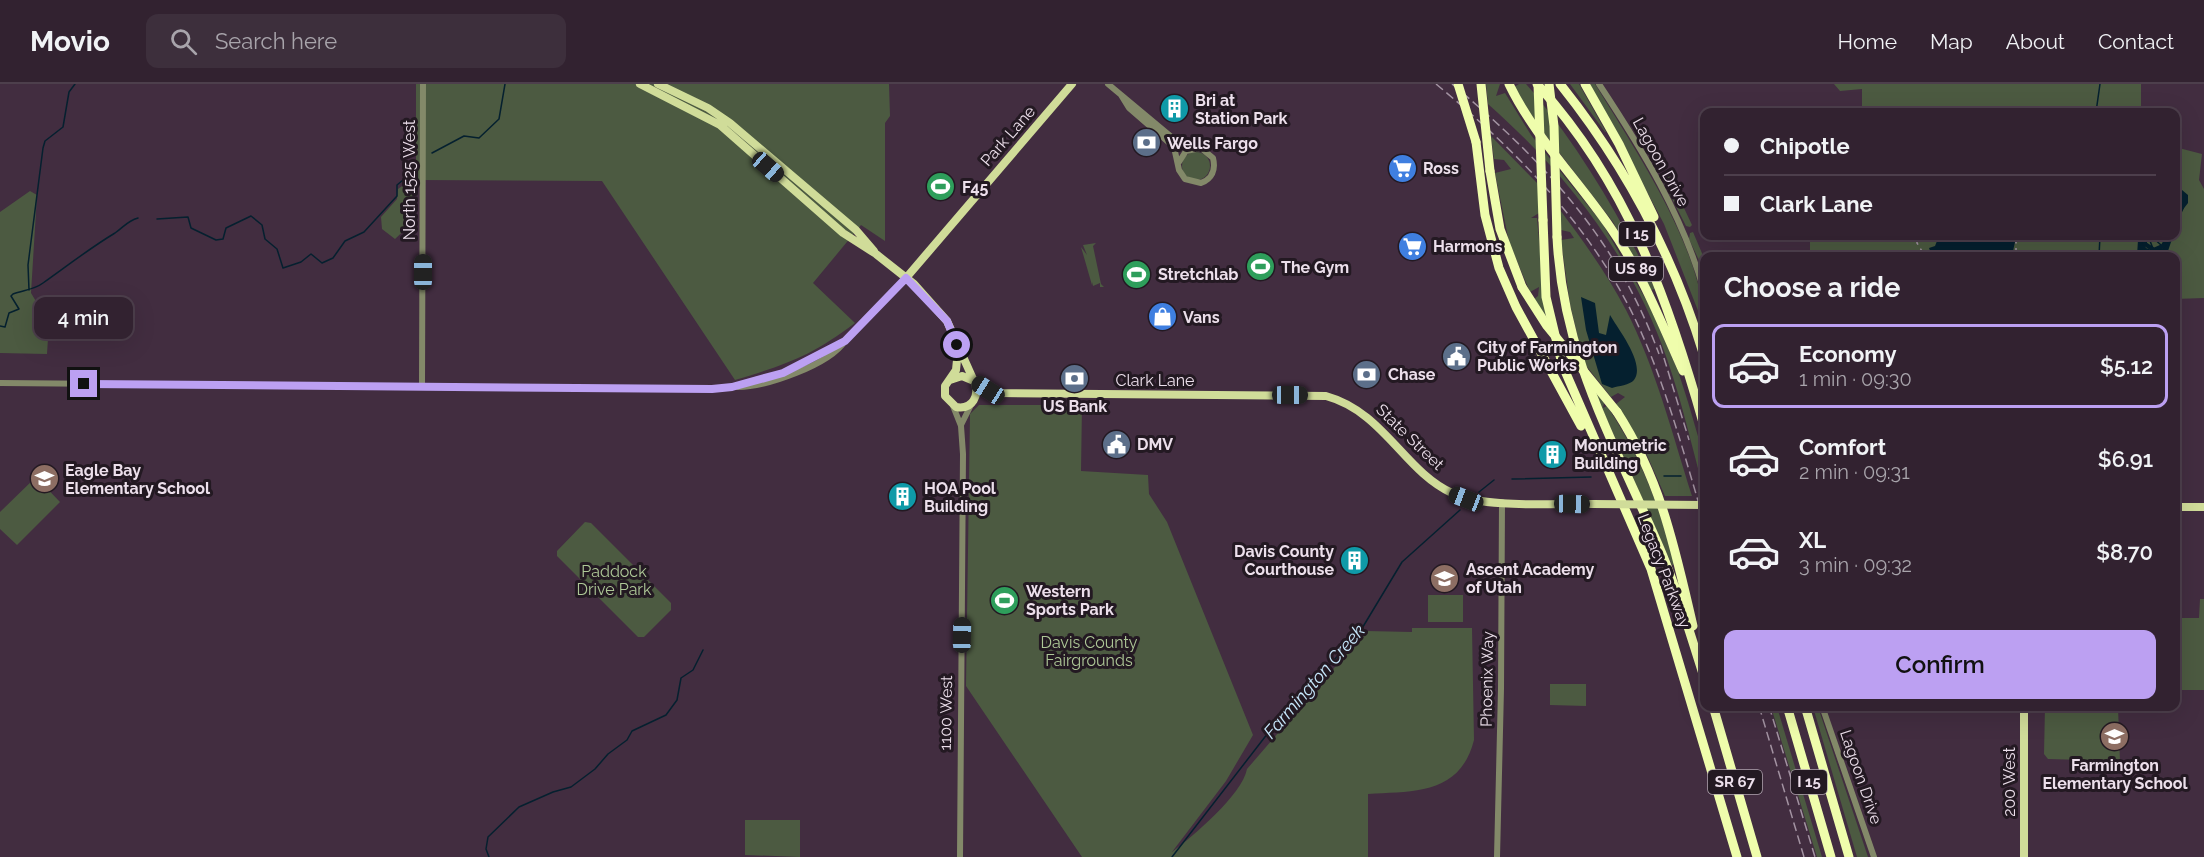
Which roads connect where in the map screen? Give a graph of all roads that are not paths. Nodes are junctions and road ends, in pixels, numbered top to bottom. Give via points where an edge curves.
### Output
1 (423, 84) edge
2 (639, 84) edge
3 (658, 84) edge
4 (1072, 84) edge
5 (1108, 84) edge
6 (1458, 84) edge
7 (1464, 84) edge
8 (1481, 84) edge
9 (1509, 84) edge
10 (1537, 84) edge
11 (1549, 84) edge
12 (1560, 84) edge
13 (1585, 84) edge
14 (1599, 84) edge
15 (1121, 95) junction
16 (1476, 142) junction
17 (1191, 148) junction
18 (1179, 162) junction
19 (876, 254) junction
20 (906, 278) junction
21 (1700, 281) edge
22 (1679, 283) junction
23 (1700, 344) edge
24 (958, 351) junction
25 (950, 380) junction
26 (974, 381) junction
27 (0, 383) edge
28 (422, 385) junction
29 (1000, 393) junction
30 (1310, 395) joint
31 (972, 403) junction
32 (1698, 403) junction
33 (952, 405) junction
34 (1700, 411) edge
35 (961, 426) junction
36 (1502, 502) junction
37 (1622, 503) junction
38 (1700, 505) edge
39 (2180, 507) edge
40 (2204, 507) edge
41 (1700, 659) edge
42 (1700, 664) edge
43 (1714, 711) edge
44 (1788, 711) edge
45 (1806, 711) edge
46 (1824, 711) edge
47 (2024, 711) edge
48 (960, 857) edge
49 (1497, 857) edge
50 (1737, 857) edge
51 (1757, 857) edge
52 (1831, 857) edge
53 (1849, 857) edge
54 (1874, 857) edge
55 (2024, 857) edge

1 - 28 street, North 1525 West
2 - 19 main road via 720,125 843,233
3 - 19 main road via 730,123 856,230
4 - 20 main road, Park Lane
5 - 15 street
6 - 16 highway, bridge
7 - 16 highway, bridge
8 - 41 highway, bridge via 1500,229 1522,287 1551,331 1617,412 1646,464 1668,521
9 - 32 highway, US 89 via 1537,130 1634,265
10 - 32 highway, I 15 via 1583,143 1620,201 1650,260 1674,321
10 - 37 highway, bridge via 1546,297 1572,394
11 - 42 highway, bridge via 1557,237 1566,313 1590,394 1664,558
12 - 22 highway, I 15 via 1603,141 1636,195
13 - 22 highway, US 89 via 1642,191
14 - 21 street, Lagoon Drive via 1670,204
15 - 17 street via 1175,140
15 - 18 street via 1129,108 1173,146
16 - 37 highway via 1485,215 1499,268 1516,307
17 - 18 street
17 - 18 street via 1201,148 1213,158 1214,169 1209,178 1201,183 1188,181 1179,171
19 - 20 main road
20 - 24 main road via 947,321
20 - 28 street, Park Lane via 845,341 783,373 732,387
22 - 23 highway, I 15
24 - 25 main road
24 - 26 main road
25 - 26 main road via 962,376
25 - 33 main road via 945,394
26 - 29 main road, Clark Lane
26 - 31 main road via 977,392
27 - 28 street
29 - 30 main road, Clark Lane
29 - 31 main road, Clark Lane
30 - 36 main road, State Street via 1336,399 1358,409 1442,488 1470,500
31 - 33 main road via 962,408
31 - 35 street, 1100 West
32 - 34 highway, I 15
33 - 35 street, 1100 West
35 - 48 street, 1100 West
36 - 38 main road, State Street, bridge
36 - 49 street, Phoenix Way
37 - 50 highway, Legacy Parkway / SR 67 via 1666,615
39 - 40 main road
43 - 51 highway, SR 67
44 - 52 highway, I 15
45 - 53 highway, I 15
46 - 54 street, Lagoon Drive
47 - 55 main road, 200 West

